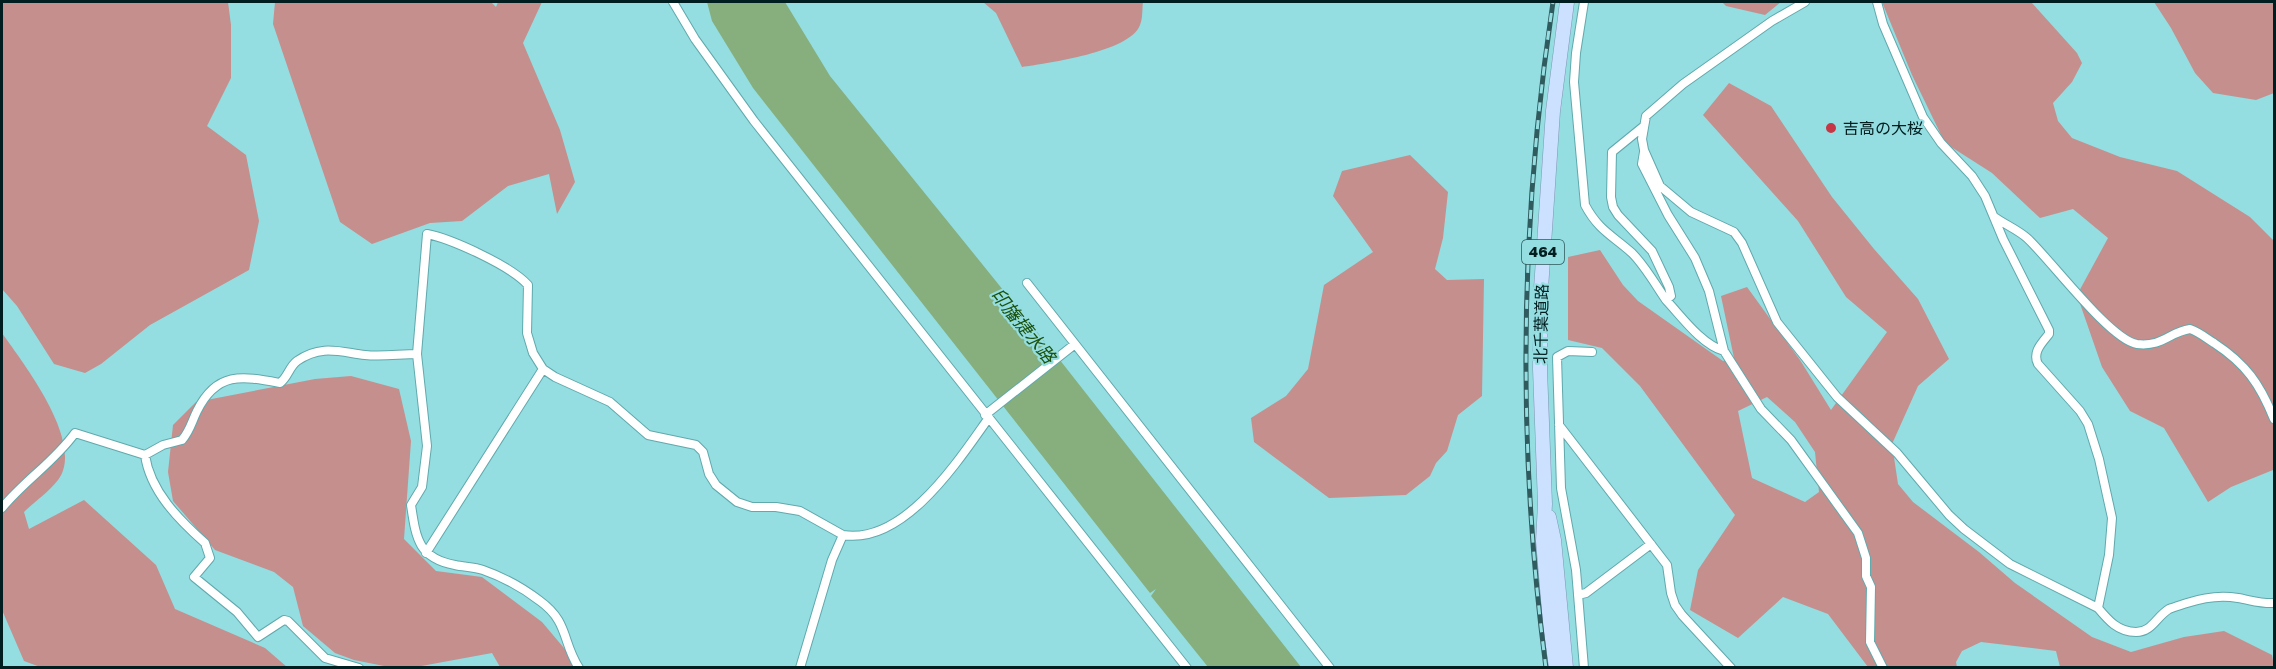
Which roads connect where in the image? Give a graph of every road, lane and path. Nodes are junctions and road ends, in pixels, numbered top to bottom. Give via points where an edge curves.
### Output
1 (673, 2) edge
2 (1567, 2) edge
3 (1584, 2) edge
4 (1805, 2) edge
5 (1877, 2) edge
6 (1644, 126) junction
7 (1644, 150) junction
8 (1994, 217) junction
9 (1027, 283) dead end
10 (1666, 300) junction
11 (1075, 344) junction
12 (1724, 351) junction
13 (1592, 352) dead end
14 (417, 354) junction
15 (543, 369) junction
16 (987, 417) junction
17 (2274, 419) edge
18 (1558, 424) junction
19 (146, 455) junction
20 (1545, 504) junction
21 (2, 508) edge
22 (843, 536) junction
23 (1651, 544) junction
24 (426, 553) junction
25 (1578, 598) junction
26 (1559, 603) junction
27 (2274, 603) edge
28 (2098, 608) junction
29 (359, 668) edge
30 (579, 668) edge
31 (800, 668) edge
32 (1187, 668) edge
33 (1330, 668) edge
34 (1556, 668) edge
35 (1566, 668) edge
36 (1584, 668) edge
37 (1731, 668) edge
38 (1883, 668) edge

1 - 16 street via 724,81
2 - 20 highway, 北千葉道路 / 464 via 1553,111 1541,289
3 - 10 street via 1574,82 1585,206 1602,230 1638,260
4 - 6 street via 1683,84 1646,116
5 - 8 street via 1923,117 1972,176
6 - 7 street
6 - 10 street via 1612,152 1611,197 1618,215 1660,265 1671,296
7 - 12 street via 1642,164 1695,258 1709,291
7 - 28 street via 1660,186 1669,195 1691,212 1734,232 1777,322 1837,397 1897,453 1956,522 2010,564
8 - 17 street via 2025,237 2103,321 2134,344 2151,344 2190,329 2233,356 2254,378
8 - 28 street via 2049,330 2036,359 2080,411 2099,459 2112,518
9 - 11 street
10 - 12 street via 1702,338
11 - 16 street
11 - 33 street
12 - 38 street via 1761,410 1801,453 1858,533 1871,587 1870,642
13 - 18 street via 1568,351 1557,357
14 - 15 street via 427,234 462,246 520,276 528,285 527,333
14 - 19 street via 366,355 329,350 297,362 280,383 230,378 208,395 182,440
14 - 24 street via 427,446 425,477 411,505 416,537
15 - 22 street via 610,402 648,435 696,445 703,452 716,485 737,502 800,511
15 - 24 street
16 - 22 street via 955,465 917,505 884,529
16 - 32 street
18 - 23 street
18 - 25 street via 1561,488
19 - 21 street via 75,432
19 - 29 street via 150,474 172,511 209,550 210,558 194,577 233,608 258,637 288,621 325,658
20 - 26 highway, 北千葉道路 / 464 via 1554,540
20 - 34 highway, 北千葉道路 / 464 via 1543,541
22 - 31 street via 832,560
23 - 25 street
23 - 37 street via 1667,565 1675,605
24 - 30 street via 438,561 481,569 540,601 563,626
25 - 26 street
25 - 36 street
26 - 35 highway, 北千葉道路 / 464
27 - 28 street via 2236,597 2200,599 2170,609 2143,632 2121,629

